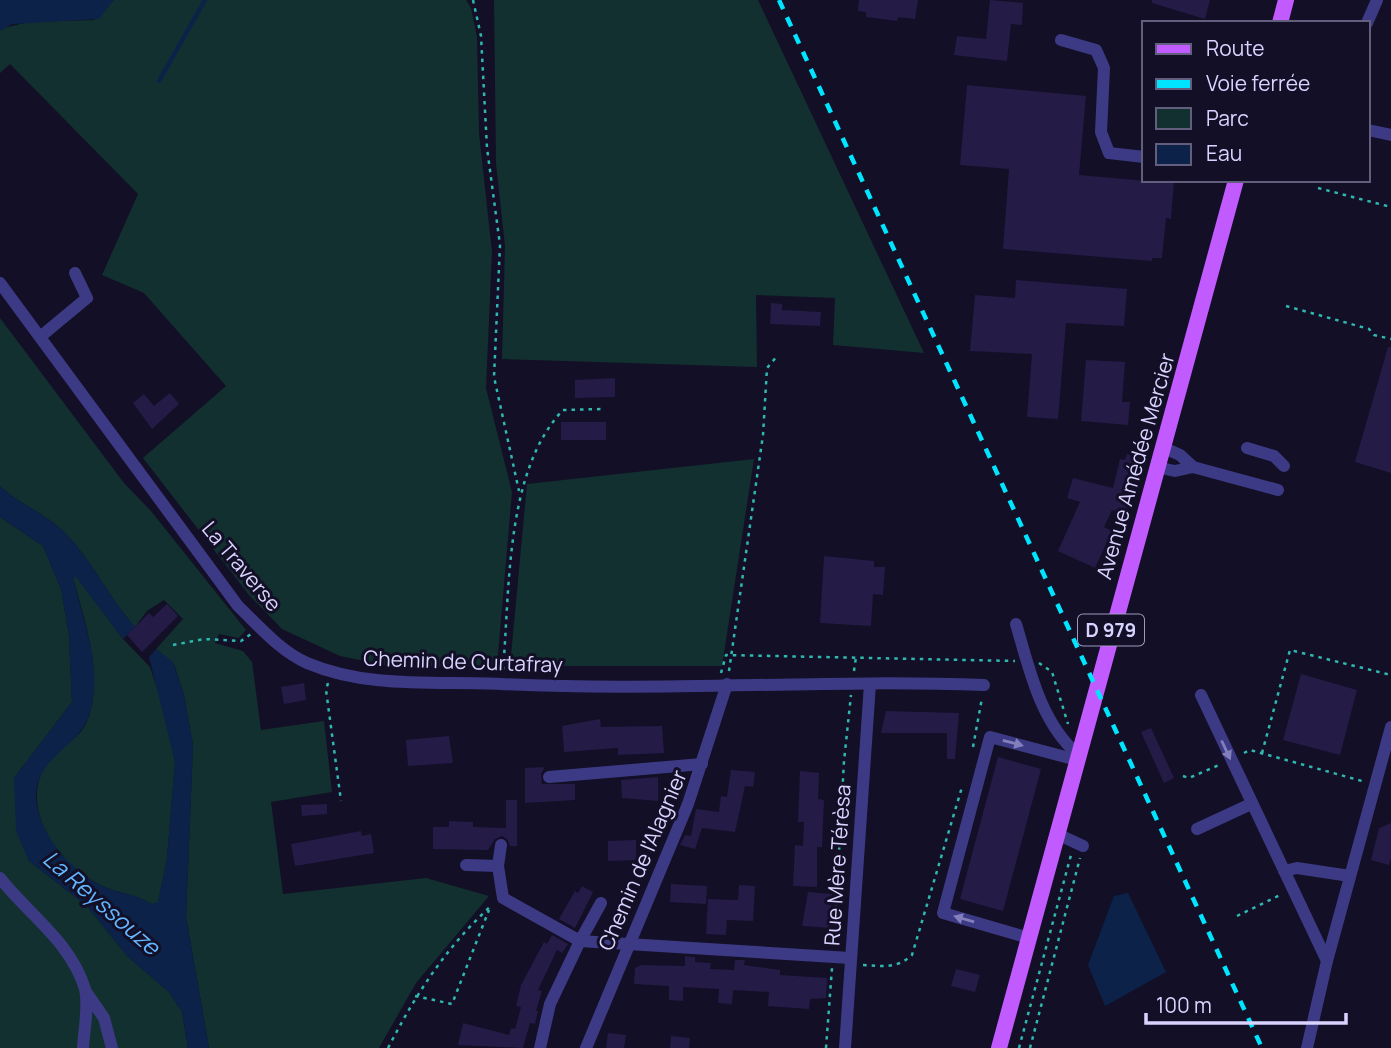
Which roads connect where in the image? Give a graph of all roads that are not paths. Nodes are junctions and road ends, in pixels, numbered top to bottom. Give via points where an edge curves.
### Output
1 (1286, 0) edge
2 (1377, 0) edge
3 (1281, 21) edge
4 (1368, 21) edge
5 (1061, 40) dead end
6 (1370, 130) edge
7 (1391, 135) edge
8 (1142, 157) edge
9 (1235, 182) edge
10 (75, 273) dead end
11 (0, 283) edge
12 (40, 337) junction
13 (1162, 447) junction
14 (1247, 448) dead end
15 (1284, 466) dead end
16 (1156, 467) junction
17 (1193, 467) junction
18 (1278, 490) dead end
19 (1016, 624) dead end
20 (727, 684) junction
21 (870, 684) junction
22 (984, 685) road end
23 (1200, 695) dead end
24 (1391, 727) edge
25 (1078, 757) junction
26 (702, 764) junction
27 (549, 777) dead end
28 (1251, 804) junction
29 (1197, 829) dead end
30 (1057, 834) junction
31 (1079, 844) road end
32 (501, 845) dead end
33 (466, 865) dead end
34 (498, 866) junction
35 (1284, 871) junction
36 (1350, 876) junction
37 (0, 878) edge
38 (601, 903) dead end
39 (1029, 938) junction
40 (580, 941) junction
41 (627, 945) junction
42 (850, 961) junction
43 (1327, 961) junction
44 (85, 991) junction
45 (83, 1048) edge
46 (112, 1048) edge
47 (540, 1048) edge
48 (586, 1048) edge
49 (845, 1048) edge
50 (999, 1048) edge
51 (1307, 1048) edge

1 - 3 main road
2 - 4 street
5 - 8 street via 1096,50 1104,68 1101,132 1109,153
6 - 7 street
9 - 13 main road, Avenue Amédée Mercier / D 979
10 - 12 street via 87,298
11 - 12 street, Chemin de Curtafray
12 - 20 street, Chemin de Curtafray via 238,606 274,642 306,662 394,682
13 - 16 main road, Avenue Amédée Mercier / D 979
13 - 17 street
14 - 15 street via 1274,456
16 - 17 street via 1175,471
16 - 25 main road, Avenue Amédée Mercier / D 979
17 - 18 street
19 - 25 street via 1044,712
20 - 21 street, Chemin de Curtafray
20 - 26 street, Chemin de l'Alagnier
21 - 22 street, Chemin de Curtafray
21 - 42 street, Rue Mère Térèsa
23 -> 28 street
24 - 36 street
25 - 30 main road, Avenue Amédée Mercier / D 979
39 -> 25 street via 943,913 990,737
26 - 27 street
26 - 41 street, Chemin de l'Alagnier
28 - 29 street
28 - 35 street
30 - 31 street
30 - 39 main road, Avenue Amédée Mercier / D 979
32 - 34 street
33 - 34 street
34 - 40 street via 503,898
35 - 36 street via 1297,868
35 - 43 street
36 - 43 street
37 - 44 street via 58,942
38 - 40 street
39 - 50 main road, Avenue Amédée Mercier / D 979
40 - 41 street
40 - 47 street via 550,1004
41 - 42 street
41 - 48 street, Chemin de l'Alagnier
42 - 49 street, Rue Mère Térèsa
43 - 51 street
44 - 45 street
44 - 46 street via 104,1018

